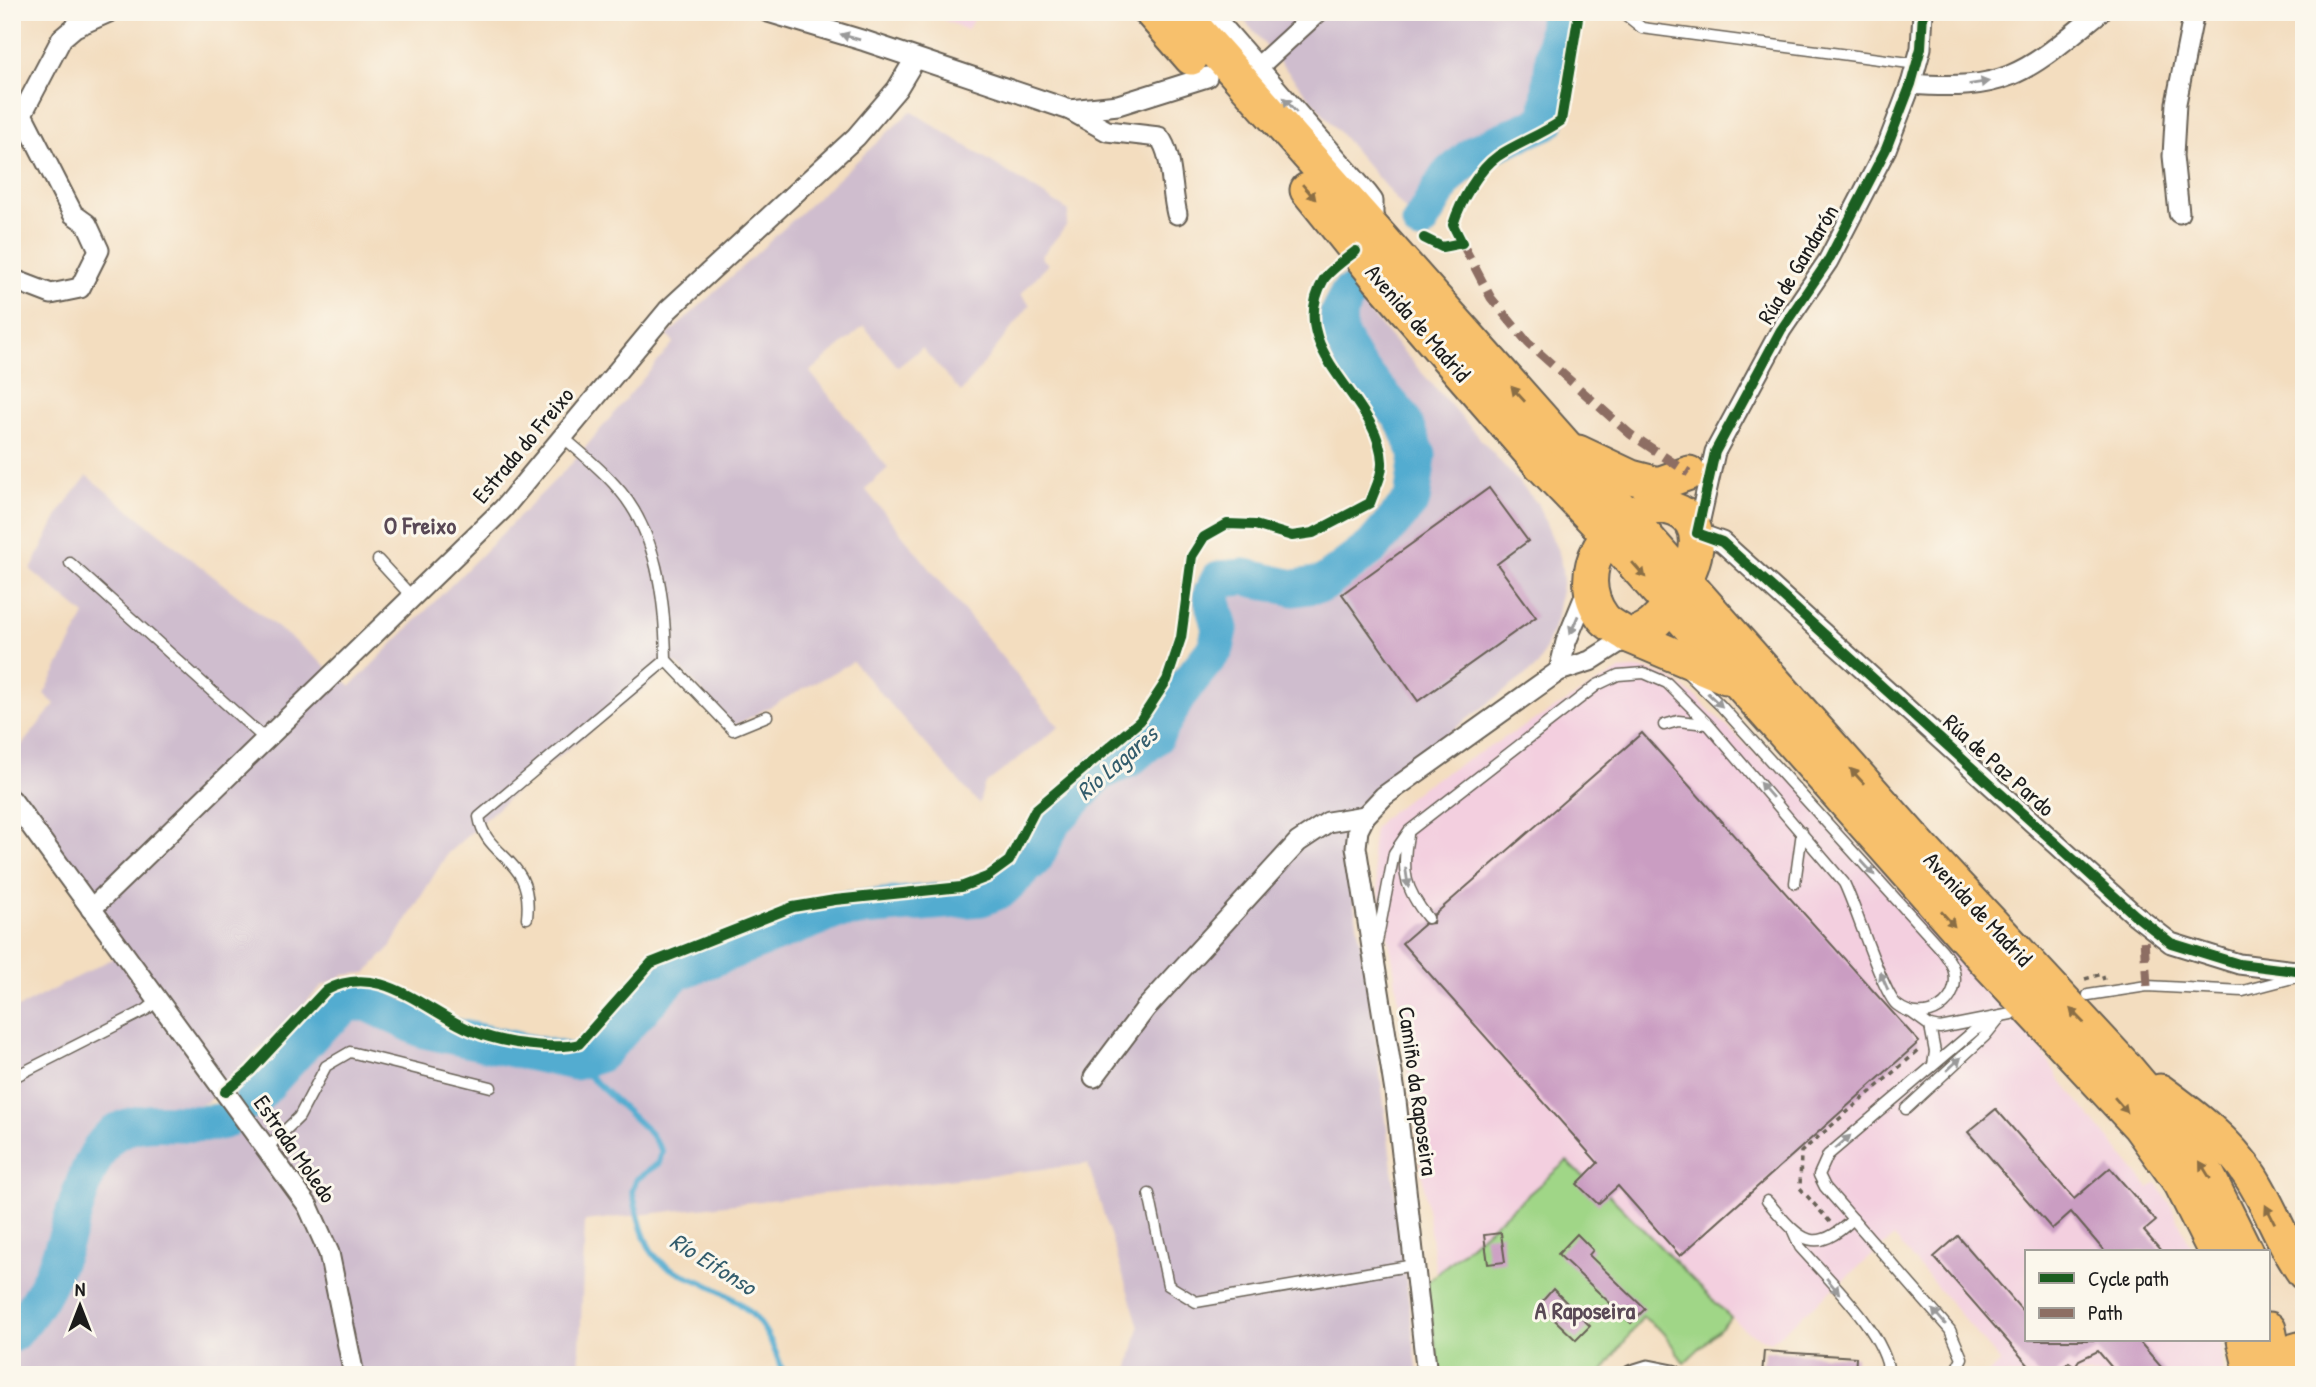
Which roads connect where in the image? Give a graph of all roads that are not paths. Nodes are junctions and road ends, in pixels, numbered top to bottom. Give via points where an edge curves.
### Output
1 (109, 12) edge
2 (768, 12) edge
3 (1151, 12) edge
4 (1181, 12) edge
5 (1210, 12) edge
6 (1318, 12) edge
7 (1622, 12) edge
8 (1923, 12) edge
9 (2100, 12) edge
10 (2194, 12) edge
11 (915, 59) junction
12 (1917, 64) junction
13 (1258, 67) junction
14 (1207, 76) junction
15 (1912, 84) junction
16 (1070, 110) junction
17 (2179, 213) dead end
18 (1177, 214) dead end
19 (1373, 228) junction
20 (12, 279) edge
21 (563, 437) junction
22 (1715, 452) junction
23 (1552, 454) junction
24 (1689, 473) junction
25 (1631, 477) junction
26 (1661, 521) junction
27 (378, 560) dead end
28 (70, 563) dead end
29 (1591, 580) junction
30 (1678, 594) junction
31 (413, 598) junction
32 (1725, 626) junction
33 (1629, 636) junction
34 (1667, 651) junction
35 (666, 660) junction
36 (1559, 671) junction
37 (1740, 684) junction
38 (767, 716) dead end
39 (1707, 724) junction
40 (1664, 725) dead end
41 (267, 740) junction
42 (12, 800) edge
43 (1365, 816) junction
44 (1409, 831) junction
45 (1802, 832) junction
46 (1795, 883) dead end
47 (91, 909) junction
48 (527, 918) dead end
49 (1428, 918) dead end
50 (1375, 957) junction
51 (2304, 973) edge
52 (2088, 995) dead end
53 (157, 1001) junction
54 (1912, 1013) junction
55 (2006, 1015) junction
56 (1930, 1026) junction
57 (2124, 1065) junction
58 (1933, 1066) junction
59 (1094, 1077) dead end
60 (12, 1078) edge
61 (491, 1087) dead end
62 (1906, 1109) dead end
63 (267, 1148) junction
64 (1149, 1194) dead end
65 (1767, 1201) dead end
66 (1853, 1219) junction
67 (1793, 1231) junction
68 (2214, 1250) edge
69 (2245, 1250) edge
70 (1414, 1265) junction
71 (2304, 1273) edge
72 (2243, 1342) edge
73 (2246, 1342) edge
74 (2274, 1360) edge
75 (354, 1375) edge
76 (1427, 1375) edge
77 (1632, 1375) edge
78 (1673, 1375) edge
79 (1889, 1375) edge
80 (1953, 1375) edge
81 (2240, 1375) edge

1 - 20 street via 62,38 22,114 73,214 87,224 99,250 80,288 51,293
11 -> 2 street
3 - 14 highway, Avenida de Madrid
4 - 19 highway, Avenida de Madrid
5 - 13 street
6 - 13 street
7 - 12 lane via 1642,28
8 - 12 street, Rúa de Gandarón
15 -> 9 street via 1976,85 2023,71
10 - 17 street via 2176,103 2173,156
11 - 16 street
11 - 21 street, Estrada do Freixo via 897,89 856,137 667,310
12 - 15 street, Rúa de Gandarón
19 -> 13 street via 1373,201
14 - 16 street via 1118,105
14 -> 23 highway, Avenida de Madrid
15 - 22 street, Rúa de Gandarón via 1886,149 1840,239 1782,330
16 - 18 street via 1107,131 1159,137 1168,147
23 -> 19 highway, Avenida de Madrid
21 - 31 street, Estrada do Freixo via 503,509
21 - 35 lane via 615,485 640,526 658,573
22 - 24 street, Rúa de Gandarón
22 - 26 street, Rúa de Gandarón
23 - 25 highway
23 - 26 highway, Avenida de Madrid
23 - 29 highway
24 - 25 highway via 1658,484
24 - 26 street, Rúa de Gandarón
25 - 26 highway
26 - 29 highway via 1598,549
26 - 30 highway
26 - 30 highway
26 - 32 highway via 1708,588
26 - 51 street, Rúa de Paz Pardo via 1722,542 2124,906 2171,943 2239,964
27 - 31 lane
28 - 41 lane
29 - 33 highway via 1602,618
29 -> 36 street
30 - 32 highway, Avenida de Madrid
30 - 33 highway via 1652,625
30 - 37 highway, Avenida de Madrid
31 - 41 street, Estrada do Freixo
57 -> 32 highway, Avenida de Madrid via 1922,848
33 - 34 highway
33 - 36 street via 1590,661
34 - 37 highway
34 -> 54 lane via 1942,950 1953,967 1954,990 1947,1003 1934,1012
35 - 38 lane via 733,730
35 - 48 lane via 480,817 481,829 521,873 529,897
36 - 43 street via 1411,775
37 -> 68 highway, Avenida de Madrid via 2139,1126 2181,1184
39 - 40 lane via 1678,721
39 - 44 lane via 1667,683 1644,673 1618,675 1597,685
45 -> 39 lane
41 - 47 street, Estrada do Freixo
42 - 47 street, Estrada Moledo
43 - 50 street, Camiño da Raposeira via 1356,847
43 - 59 street via 1328,822 1298,842 1146,1008
44 -> 49 lane via 1405,878 1409,895
44 - 50 lane via 1394,853
45 - 46 lane
54 -> 45 lane via 1896,1005 1844,883
47 - 53 street, Estrada Moledo
50 - 70 street, Camiño da Raposeira
51 - 52 lane via 2243,991 2147,986
53 - 60 lane
53 - 63 street, Estrada Moledo
54 - 56 lane
55 - 56 lane
55 - 58 lane via 1975,1030
62 -> 55 lane
56 - 58 lane via 1936,1052
69 -> 57 highway, Avenida de Madrid via 2204,1167
71 -> 57 highway via 2251,1176 2206,1124
66 -> 58 lane via 1825,1187 1819,1175 1822,1166 1828,1155
61 - 63 lane via 350,1052 326,1066 299,1117
63 - 75 street, Estrada Moledo via 308,1206 329,1253
64 - 70 lane via 1168,1285 1196,1301
65 - 67 lane
66 - 67 lane via 1831,1239 1820,1242
80 -> 66 lane via 1962,1358 1950,1330
67 -> 79 lane via 1800,1247 1877,1339
70 - 76 street, Camiño da Raposeira
72 - 81 highway
73 - 74 highway
77 - 78 street via 1648,1370

